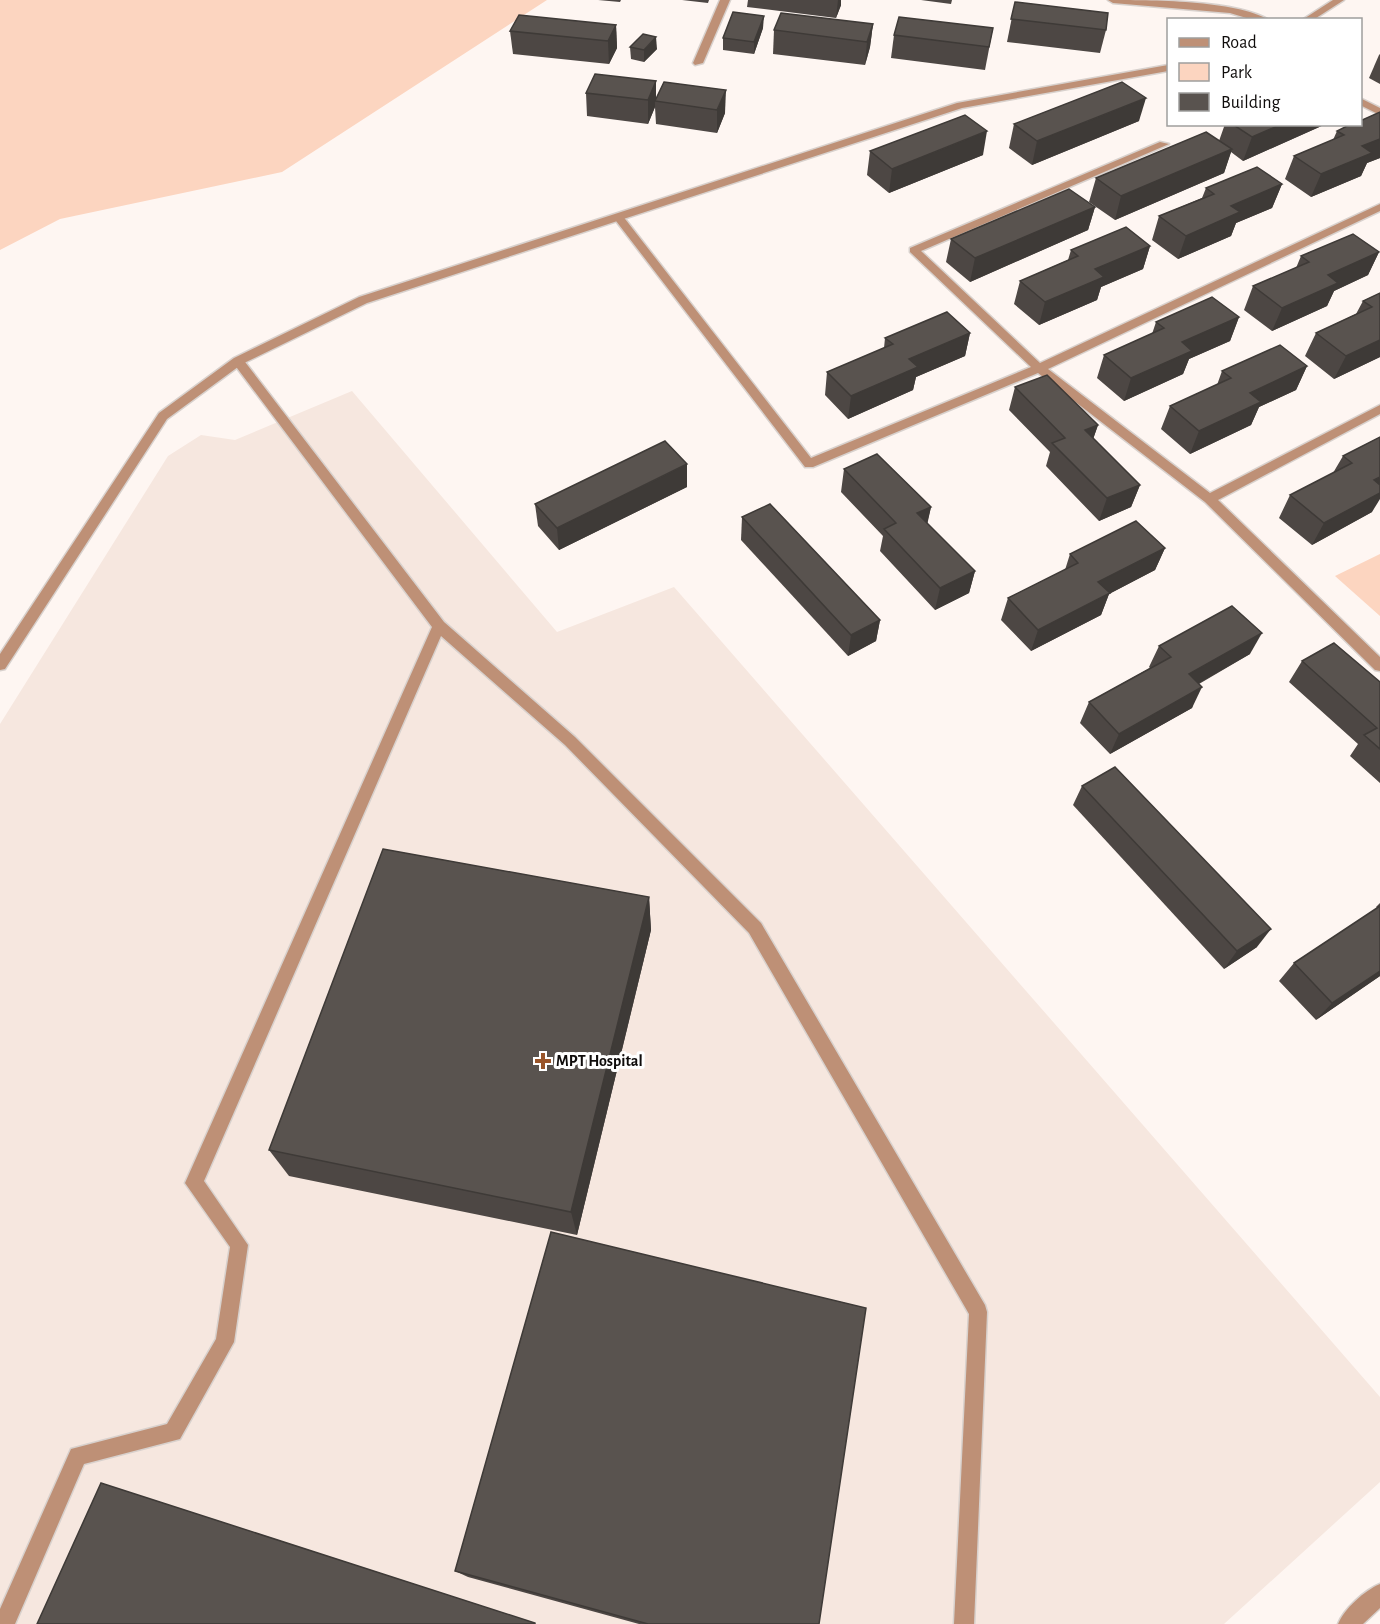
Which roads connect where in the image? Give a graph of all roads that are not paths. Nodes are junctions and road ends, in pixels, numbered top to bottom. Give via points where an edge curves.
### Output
1 (725, 0) edge
2 (1113, 0) edge
3 (1339, 0) edge
4 (1258, 18) edge
5 (1309, 18) edge
6 (698, 63) dead end
7 (1167, 68) edge
8 (1362, 102) edge
9 (1380, 112) edge
10 (1164, 144) dead end
11 (1380, 207) edge
12 (618, 216) junction
13 (238, 361) junction
14 (1039, 368) junction
15 (1380, 410) edge
16 (1209, 499) junction
17 (439, 626) junction
18 (0, 665) edge
19 (1380, 666) edge
20 (1380, 1594) edge
21 (4, 1624) edge
22 (964, 1624) edge
23 (1348, 1624) edge

1 - 6 street
2 - 4 street via 1231,10
3 - 5 street
7 - 12 street via 960,105
8 - 9 street
10 - 14 street via 914,250
11 - 14 street
12 - 13 street via 363,300
12 - 14 street via 809,465
13 - 17 street
13 - 18 street via 163,416
14 - 16 street
15 - 16 street
16 - 19 street
17 - 21 street via 194,1183 239,1245 225,1342 173,1432 78,1456
17 - 22 street via 570,741 755,928 978,1312
20 - 23 street

